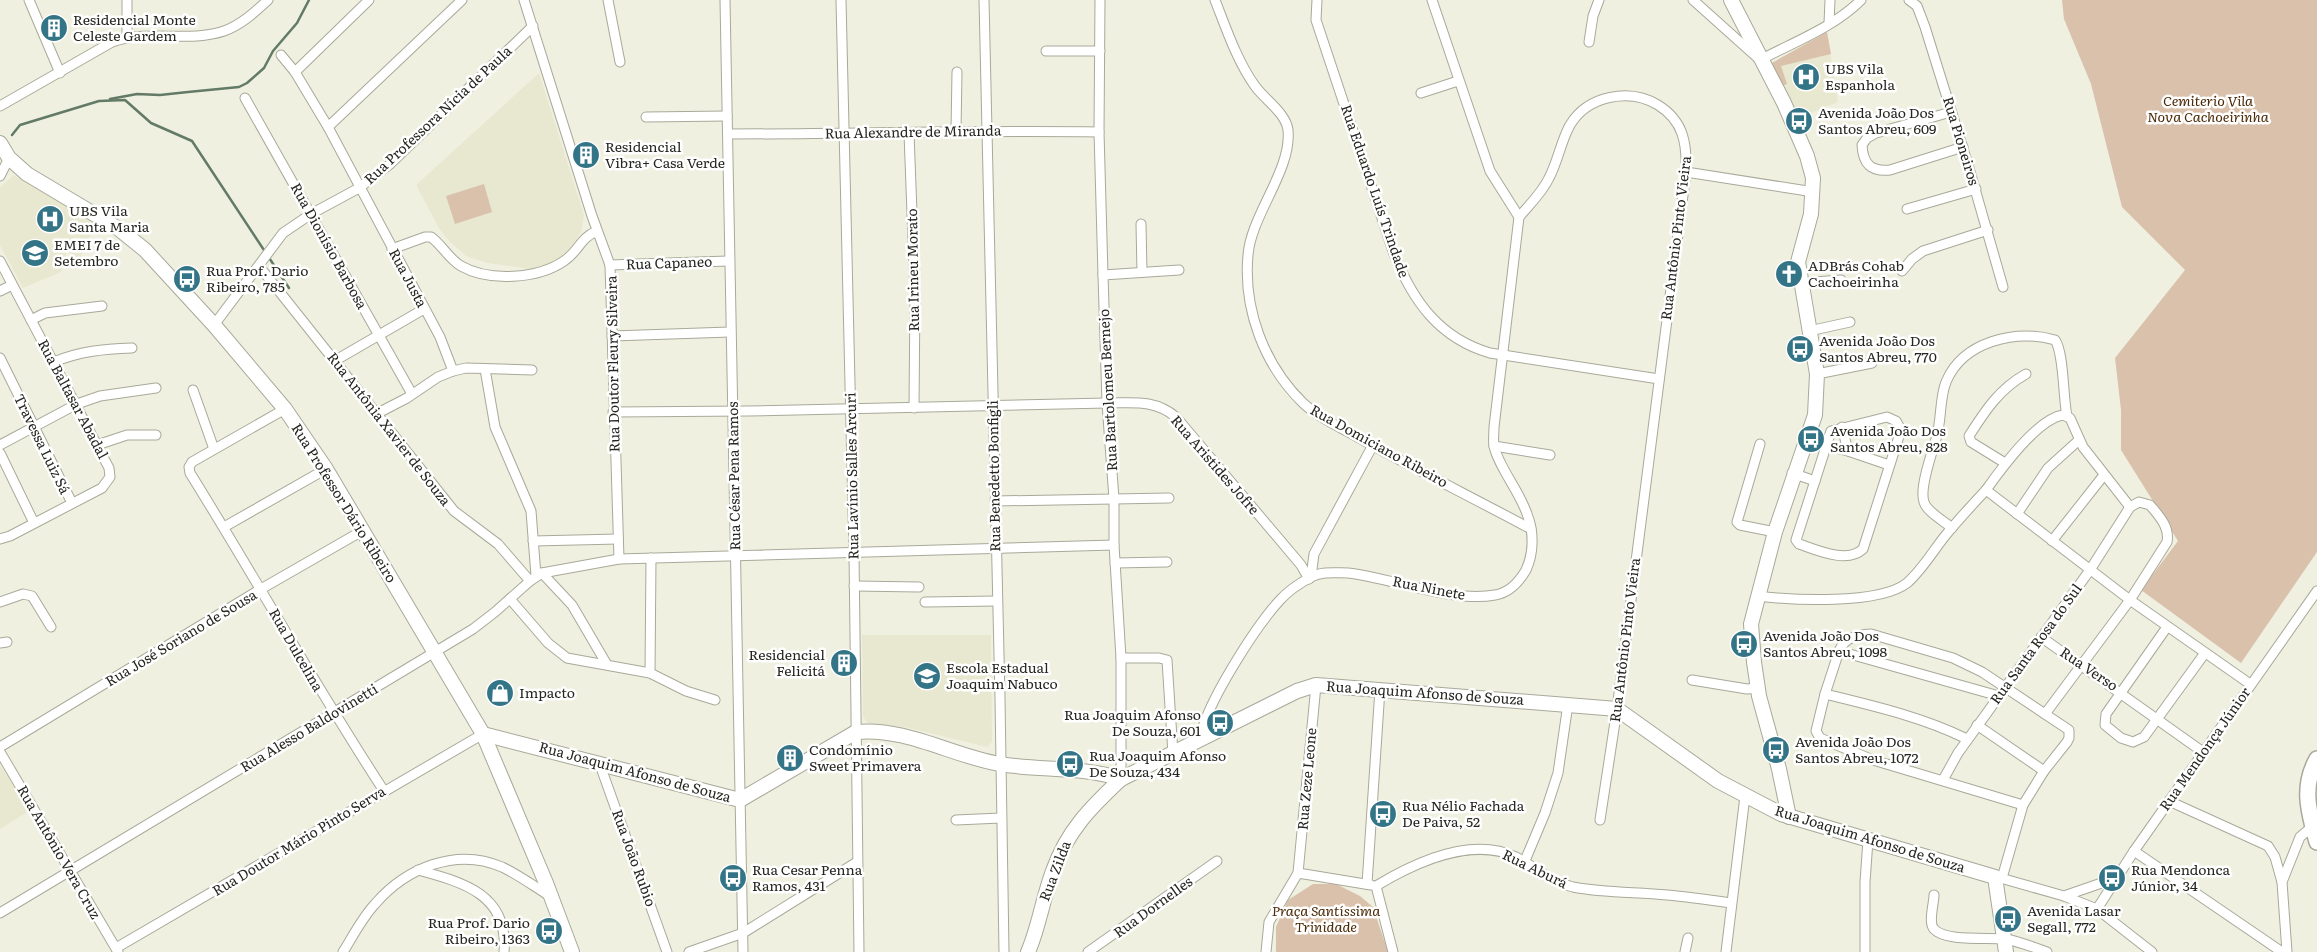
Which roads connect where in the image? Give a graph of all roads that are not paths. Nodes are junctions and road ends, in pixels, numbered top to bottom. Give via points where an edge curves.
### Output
1 (29, 0) edge
2 (128, 0) edge
3 (268, 0) edge
4 (369, 0) edge
5 (462, 0) edge
6 (524, 0) edge
7 (608, 0) edge
8 (725, 0) edge
9 (841, 0) edge
10 (984, 0) edge
11 (1100, 0) edge
12 (1215, 0) edge
13 (1317, 0) edge
14 (1432, 0) edge
15 (1599, 0) edge
16 (1693, 0) edge
17 (1830, 0) edge
18 (1861, 0) edge
19 (1909, 0) edge
20 (1733, 2) edge
21 (1829, 24) junction
22 (533, 26) junction
23 (126, 37) junction
24 (1589, 42) dead end
25 (1046, 51) dead end
26 (1100, 51) junction
27 (282, 56) dead end
28 (1760, 60) junction
29 (620, 62) dead end
30 (60, 72) junction
31 (295, 72) junction
32 (957, 72) dead end
33 (1458, 81) junction
34 (1421, 93) dead end
35 (245, 98) dead end
36 (0, 106) edge
37 (1951, 112) junction
38 (726, 116) junction
39 (646, 118) dead end
40 (328, 127) junction
41 (986, 130) junction
42 (956, 131) junction
43 (1099, 132) junction
44 (909, 133) junction
45 (728, 134) junction
46 (844, 134) junction
47 (0, 143) edge
48 (1963, 147) junction
49 (9, 158) junction
50 (1686, 172) junction
51 (0, 176) edge
52 (359, 188) junction
53 (1976, 189) junction
54 (1812, 190) junction
55 (1907, 209) dead end
56 (311, 214) junction
57 (1518, 217) junction
58 (1142, 224) dead end
59 (1988, 230) junction
60 (597, 231) junction
61 (392, 249) junction
62 (0, 261) edge
63 (728, 261) junction
64 (610, 265) junction
65 (259, 266) junction
66 (1179, 270) dead end
67 (1902, 271) dead end
68 (1142, 272) junction
69 (1103, 275) junction
70 (1841, 280) dead end
71 (1800, 283) junction
72 (12, 285) junction
73 (2003, 287) dead end
74 (0, 291) edge
75 (102, 306) dead end
76 (424, 309) junction
77 (31, 320) junction
78 (1850, 322) dead end
79 (214, 324) junction
80 (1809, 331) junction
81 (730, 332) junction
82 (378, 335) junction
83 (612, 336) junction
84 (132, 348) dead end
85 (1502, 354) junction
86 (0, 358) edge
87 (336, 360) junction
88 (54, 362) junction
89 (1872, 363) dead end
90 (485, 369) junction
91 (532, 370) dead end
92 (453, 371) junction
93 (1817, 374) junction
94 (2026, 374) dead end
95 (1659, 378) junction
96 (156, 388) dead end
97 (193, 390) dead end
98 (412, 394) junction
99 (1107, 403) junction
100 (77, 404) junction
101 (993, 405) junction
102 (914, 408) junction
103 (285, 409) junction
104 (851, 409) junction
105 (613, 412) junction
106 (733, 412) junction
107 (378, 413) junction
108 (2067, 416) junction
109 (1842, 427) junction
110 (33, 428) junction
111 (156, 435) dead end
112 (2079, 440) junction
113 (1760, 444) dead end
114 (0, 445) edge
115 (97, 445) junction
116 (1373, 445) junction
117 (1494, 446) junction
118 (1826, 446) junction
119 (214, 449) junction
120 (1848, 450) junction
121 (0, 453) edge
122 (1550, 455) dead end
123 (2005, 463) junction
124 (1889, 465) junction
125 (326, 469) junction
126 (1794, 474) junction
127 (2104, 475) junction
128 (1814, 481) junction
129 (1986, 490) junction
130 (1169, 498) dead end
131 (1114, 499) junction
132 (995, 501) junction
133 (72, 503) junction
134 (2130, 507) junction
135 (2018, 514) junction
136 (34, 524) junction
137 (224, 527) junction
138 (1952, 528) junction
139 (1531, 529) junction
140 (362, 531) junction
141 (1773, 531) junction
142 (0, 539) edge
143 (618, 539) junction
144 (534, 541) junction
145 (2052, 541) junction
146 (1114, 545) junction
147 (996, 549) junction
148 (854, 554) junction
149 (736, 556) junction
150 (651, 558) junction
151 (619, 559) junction
152 (1167, 562) dead end
153 (1115, 564) junction
154 (2090, 570) junction
155 (536, 576) junction
156 (1310, 578) junction
157 (854, 586) junction
158 (919, 587) dead end
159 (262, 589) junction
160 (2317, 591) edge
161 (1757, 596) junction
162 (510, 599) junction
163 (2130, 600) junction
164 (997, 601) junction
165 (0, 602) edge
166 (925, 602) dead end
167 (51, 627) dead end
168 (2167, 627) junction
169 (2042, 637) junction
170 (1838, 651) junction
171 (434, 652) junction
172 (2205, 653) junction
173 (1121, 658) junction
174 (606, 663) junction
175 (2081, 666) junction
176 (650, 673) junction
177 (1692, 680) dead end
178 (2250, 684) junction
179 (1316, 685) junction
180 (2005, 688) junction
181 (1380, 689) junction
182 (1756, 689) junction
183 (2119, 693) junction
184 (1825, 694) junction
185 (1999, 696) junction
186 (716, 700) dead end
187 (1568, 704) junction
188 (1617, 709) junction
189 (333, 714) junction
190 (2045, 714) junction
191 (2158, 720) junction
192 (1977, 725) junction
193 (856, 732) junction
194 (483, 734) junction
195 (1200, 739) junction
196 (1967, 739) junction
197 (0, 747) edge
198 (0, 752) edge
199 (2203, 752) junction
200 (1173, 754) junction
201 (2317, 759) edge
202 (1000, 764) junction
203 (600, 765) junction
204 (2044, 771) junction
205 (2313, 776) edge
206 (1121, 779) junction
207 (1943, 780) junction
208 (384, 791) junction
209 (1745, 796) junction
210 (740, 800) junction
211 (2169, 801) junction
212 (2023, 805) junction
213 (1785, 815) junction
214 (1001, 818) junction
215 (956, 820) dead end
216 (1600, 820) dead end
217 (2313, 826) junction
218 (1868, 840) junction
219 (2317, 842) edge
220 (2134, 851) junction
221 (1216, 861) dead end
222 (857, 862) junction
223 (1524, 863) junction
224 (418, 870) junction
225 (71, 872) junction
226 (1298, 873) junction
227 (1999, 878) junction
228 (2116, 878) junction
229 (2282, 882) junction
230 (1371, 885) junction
231 (550, 894) junction
232 (1934, 895) dead end
233 (2064, 896) junction
234 (1731, 903) junction
235 (2097, 909) junction
236 (0, 913) edge
237 (743, 933) junction
238 (1688, 938) dead end
239 (2005, 946) edge
240 (117, 950) edge
241 (1032, 951) edge
242 (343, 952) edge
243 (504, 952) edge
244 (572, 952) edge
245 (667, 952) edge
246 (689, 952) edge
247 (743, 952) edge
248 (859, 952) edge
249 (1004, 952) edge
250 (1088, 952) edge
251 (1266, 952) edge
252 (1393, 952) edge
253 (1685, 952) edge
254 (1726, 952) edge
255 (1866, 952) edge
256 (2047, 952) edge
257 (2152, 952) edge
258 (2282, 952) edge
259 (2287, 952) edge

1 - 30 street
2 - 23 street
3 - 23 street via 224,31 205,35
4 - 31 street
5 - 40 street
6 - 22 street, Rua Doutor Fleury Silveira
7 - 29 street
8 - 38 street, Rua César Pena Ramos
9 - 46 street, Rua Lavínio Salles Arcuri
10 - 41 street, Rua Benedetto Bonfigli
11 - 26 street, Rua Bartolomeu Bernejo
12 - 116 street, Rua Domiciano Ribeiro via 1234,47 1254,84 1286,121 1288,129 1282,163 1248,252 1247,282 1253,320 1283,380 1304,404
13 - 85 street, Rua Eduardo Luís Trindade via 1316,20 1404,278 1417,301 1448,333 1471,347
14 - 33 street
15 - 24 street via 1592,16
16 - 28 street
17 - 21 street
18 - 21 street
19 - 37 street, Rua Pioneiros via 1917,6 1922,18
20 - 28 main road
21 - 28 street
22 - 52 street, Rua Professora Nícia de Paula via 389,165
22 - 60 street, Rua Doutor Fleury Silveira
23 - 30 street
25 - 26 street
26 - 43 street, Rua Bartolomeu Bernejo
27 - 31 street, Rua Justa
28 - 54 main road via 1784,103 1807,156 1813,178
30 - 36 street
31 - 40 street, Rua Justa
32 - 42 street
33 - 34 street
33 - 57 street via 1490,171
35 - 56 street, Rua Dionísio Barbosa
37 - 48 street, Rua Pioneiros
37 - 48 street via 1876,132 1862,145 1865,162 1871,168 1890,170
38 - 39 street
38 - 45 street, Rua César Pena Ramos
40 - 52 street, Rua Justa
41 - 42 street, Rua Alexandre de Miranda
41 - 43 street, Rua Alexandre de Miranda
41 - 101 street, Rua Benedetto Bonfigli
42 - 44 street, Rua Alexandre de Miranda
43 - 69 street, Rua Bartolomeu Bernejo
44 - 46 street, Rua Alexandre de Miranda
44 - 102 street, Rua Irineu Morato via 916,294
45 - 46 street, Rua Alexandre de Miranda
45 - 63 street, Rua César Pena Ramos
46 - 104 street, Rua Lavínio Salles Arcuri
47 - 49 main road, Rua Professor Dário Ribeiro
48 - 53 street, Rua Pioneiros
49 - 51 street
49 - 79 main road, Rua Professor Dário Ribeiro via 26,174 119,229 145,250
50 - 54 street
50 - 57 street, Rua Antônio Pinto Vieira via 1686,146 1682,133 1664,108 1649,99 1632,96 1603,99 1590,105 1573,121 1544,188
50 - 95 street, Rua Antônio Pinto Vieira
52 - 56 street, Rua Professora Nícia de Paula
52 - 61 street, Rua Justa
53 - 55 street
53 - 59 street, Rua Pioneiros
54 - 71 main road via 1811,214 1798,262
54 - 126 main road via 1793,259 1812,369 1811,414
56 - 65 street, Rua Professora Nícia de Paula via 292,226 272,246
56 - 82 street, Rua Dionísio Barbosa
57 - 85 street, Rua Ninete
58 - 68 street
59 - 67 street via 1923,251
59 - 73 street, Rua Pioneiros
60 - 61 street via 586,235 573,255 560,264 532,275 516,277 460,265 431,237
60 - 64 street, Rua Doutor Fleury Silveira
61 - 76 street, Rua Justa
62 - 72 street, Rua Baltasar Abadal
63 - 64 street, Rua Capaneo
63 - 81 street, Rua César Pena Ramos
64 - 83 street, Rua Doutor Fleury Silveira
65 - 79 street, Rua Professora Nícia de Paula
65 - 87 street, Rua Antônia Xavier de Souza
66 - 68 street
68 - 69 street
69 - 99 street, Rua Bartolomeu Bernejo
70 - 71 street
71 - 80 main road
72 - 74 street
72 - 77 street, Rua Baltasar Abadal
75 - 77 street via 46,313
76 - 82 street
76 - 92 street, Rua Justa via 440,337
77 - 88 street, Rua Baltasar Abadal
78 - 80 street
79 - 103 main road, Rua Professor Dário Ribeiro
80 - 93 main road
81 - 83 street
81 - 106 street, Rua César Pena Ramos
82 - 87 street
82 - 98 street, Rua Dionísio Barbosa
83 - 105 street, Rua Doutor Fleury Silveira
84 - 88 street via 92,350
85 - 95 street, Rua Eduardo Luís Trindade
85 - 117 street, Rua Ninete
86 - 110 street, Travessa Luiz Sá
87 - 107 street, Rua Antônia Xavier de Souza
88 - 100 street, Rua Baltasar Abadal
89 - 93 street
90 - 91 street
90 - 92 street
90 - 144 street via 495,427 531,511
92 - 98 street
93 - 126 main road via 1815,416
94 - 123 street via 1995,398 1969,436 1971,442
95 - 188 street, Rua Antônio Pinto Vieira
96 - 100 street via 100,396
97 - 119 street
98 - 107 street
99 - 101 street, Rua Aristides Jofre
99 - 131 street, Rua Bartolomeu Bernejo
99 - 156 street, Rua Aristides Jofre via 1154,404 1176,417
100 - 110 street
100 - 115 street, Rua Baltasar Abadal
101 - 102 street, Rua Aristides Jofre
101 - 132 street, Rua Benedetto Bonfigli
102 - 104 street, Rua Aristides Jofre
103 - 119 street
103 - 125 main road, Rua Professor Dário Ribeiro
104 - 106 street, Rua Aristides Jofre
104 - 148 street, Rua Lavínio Salles Arcuri
105 - 106 street, Rua Aristides Jofre
105 - 143 street, Rua Doutor Fleury Silveira
106 - 149 street, Rua César Pena Ramos
107 - 155 street, Rua Antônia Xavier de Souza via 454,511
108 - 112 street
108 - 123 street via 2059,415 2046,422
108 - 138 street via 2061,354 2055,340 2043,336 2005,336 1986,343 1966,357 1946,382 1923,496 1926,506
109 - 118 street via 1831,430
109 - 120 street
109 - 124 street via 1892,417 1901,430
110 - 114 street
110 - 133 street, Travessa Luiz Sá
111 - 115 street via 126,435
112 - 127 street
112 - 135 street via 2048,468
113 - 141 street via 1737,522
115 - 133 street, Rua Baltasar Abadal via 109,468 108,482
116 - 139 street, Rua Domiciano Ribeiro
116 - 156 street via 1314,554
117 - 122 street
117 - 139 street, Rua Ninete via 1524,505
118 - 120 street
118 - 128 street
119 - 137 street, Rua Dulcelina via 189,467
120 - 124 street
121 - 136 street
123 - 129 street
124 - 128 street via 1863,549 1856,554 1830,554 1797,542
125 - 137 street
125 - 140 main road, Rua Professor Dário Ribeiro
126 - 128 street
126 - 141 main road
127 - 134 street
127 - 145 street
129 - 135 street
129 - 138 street
130 - 131 street
131 - 132 street
131 - 146 street, Rua Bartolomeu Bernejo
132 - 147 street, Rua Benedetto Bonfigli
133 - 136 street, Rua Baltasar Abadal
134 - 154 street, Rua Santa Rosa do Sul
134 - 163 street via 2139,502 2150,504 2166,526 2168,535 2167,542
135 - 145 street
136 - 142 street, Rua Baltasar Abadal
137 - 159 street, Rua Dulcelina
138 - 161 street via 1907,582 1891,591 1820,601
139 - 156 street, Rua Ninete via 1528,565 1512,587 1496,595 1451,594 1348,573 1332,572
140 - 159 street, Rua José Soriano de Sousa
140 - 171 main road, Rua Professor Dário Ribeiro
141 - 161 main road
141 - 182 main road via 1747,622
143 - 144 street
143 - 151 street, Rua Doutor Fleury Silveira
144 - 155 street
145 - 154 street
146 - 147 street
146 - 153 street, Rua Bartolomeu Bernejo
147 - 148 street
147 - 164 street, Rua Benedetto Bonfigli
148 - 149 street
148 - 157 street, Rua Lavínio Salles Arcuri
149 - 150 street
149 - 210 street, Rua César Pena Ramos
150 - 151 street
150 - 176 street
151 - 155 street
152 - 153 street
153 - 173 street, Rua Bartolomeu Bernejo
154 - 163 street
154 - 169 street, Rua Santa Rosa do Sul
155 - 162 street, Rua Alesso Baldovinetti
155 - 174 street, Rua Antônia Xavier de Souza via 572,605
156 - 195 street, Rua Ninete via 1281,598 1263,620 1217,696 1202,725
157 - 158 street
157 - 193 street, Rua Lavínio Salles Arcuri
159 - 189 street, Rua Dulcelina
159 - 197 street, Rua José Soriano de Sousa
160 - 178 street, Rua Mendonça Júnior
161 - 182 main road via 1751,635
162 - 171 street, Rua Alesso Baldovinetti via 473,629
162 - 174 street via 548,643 566,658
163 - 168 street
163 - 175 street
164 - 166 street
164 - 202 street, Rua Benedetto Bonfigli
165 - 167 street via 22,594 32,596
168 - 172 street
168 - 183 street, Rua Verso
169 - 175 street, Rua Verso
169 - 180 street, Rua Santa Rosa do Sul
170 - 180 street via 1842,643 1852,637 1878,635 1953,658
170 - 184 street
170 - 185 street
171 - 189 street, Rua Alesso Baldovinetti
171 - 194 main road, Rua Professor Dário Ribeiro
172 - 178 street
172 - 191 street
173 - 200 street via 1167,660
173 - 206 street, Rua Bartolomeu Bernejo
174 - 176 street
175 - 183 street, Rua Verso
175 - 190 street
176 - 186 street via 686,691
177 - 182 street
178 - 199 street, Rua Mendonça Júnior
179 - 181 main road, Rua Joaquim Afonso de Souza
179 - 195 main road, Rua Joaquim Afonso de Souza via 1297,690
179 - 226 street, Rua Zeze Leone
180 - 185 street, Rua Santa Rosa do Sul
180 - 190 street
181 - 187 main road, Rua Joaquim Afonso de Souza
181 - 230 street
182 - 213 main road via 1779,769
183 - 191 street
183 - 191 street via 2104,720 2105,725 2122,738 2133,742 2141,739
184 - 196 street via 1918,719
184 - 207 street via 1816,734 1844,749
185 - 192 street, Rua Santa Rosa do Sul
187 - 188 main road, Rua Joaquim Afonso de Souza
187 - 223 street via 1558,773
188 - 209 main road, Rua Joaquim Afonso de Souza via 1718,781
188 - 216 street, Rua Antônio Pinto Vieira
189 - 208 street, Rua Dulcelina
189 - 225 street, Rua Alesso Baldovinetti
190 - 204 street via 2070,734
191 - 199 street
192 - 196 street, Rua Santa Rosa do Sul
192 - 204 street
193 - 202 main road via 901,736
193 - 210 main road, Rua Joaquim Afonso de Souza
193 - 222 street, Rua Lavínio Salles Arcuri
194 - 203 main road, Rua Joaquim Afonso de Souza
194 - 208 street, Rua Doutor Mário Pinto Serva
194 - 231 main road, Rua Professor Dário Ribeiro
195 - 200 main road, Rua Joaquim Afonso de Souza
196 - 207 street, Rua Santa Rosa do Sul
198 - 225 street, Rua Antônio Vera Cruz
199 - 211 street, Rua Mendonça Júnior
200 - 206 main road, Rua Joaquim Afonso de Souza
201 - 205 main road
202 - 206 main road via 1099,772
202 - 214 street, Rua Benedetto Bonfigli
203 - 210 main road, Rua Joaquim Afonso de Souza
203 - 245 street, Rua João Rubio
204 - 212 street
205 - 217 main road via 2307,794
206 - 241 main road, Rua Zilda via 1070,832 1052,871
207 - 212 street
208 - 240 street, Rua Doutor Mário Pinto Serva
209 - 213 main road, Rua Joaquim Afonso de Souza
209 - 234 street
210 - 237 street, Rua César Pena Ramos
211 - 220 street, Rua Mendonça Júnior
211 - 229 street via 2268,846 2275,857
212 - 227 street
213 - 218 main road, Rua Joaquim Afonso de Souza
214 - 215 street
214 - 249 street, Rua Benedetto Bonfigli
217 - 219 main road
217 - 229 street via 2300,837
218 - 227 main road, Rua Joaquim Afonso de Souza
218 - 255 street
220 - 228 street, Rua Mendonça Júnior
220 - 258 street
221 - 250 street, Rua Dornelles
222 - 237 street
222 - 248 street, Rua Lavínio Salles Arcuri
223 - 230 street, Rua Aburá via 1493,850 1460,851
223 - 234 street, Rua Aburá via 1572,887
224 - 231 street via 439,862 485,862 502,867
224 - 242 street via 388,889
224 - 243 street via 469,886 482,895 493,906 500,922
225 - 236 street, Rua Alesso Baldovinetti
225 - 240 street, Rua Antônio Vera Cruz
226 - 230 street
226 - 251 street via 1269,922
227 - 233 street, Rua Joaquim Afonso de Souza
227 - 239 main road
228 - 233 street
228 - 235 street, Rua Mendonça Júnior
229 - 259 street
230 - 252 street
231 - 244 main road, Rua Professor Dário Ribeiro
232 - 239 street via 1934,930
233 - 235 street, Rua Joaquim Afonso de Souza
234 - 254 street
235 - 257 street, Rua Joaquim Afonso de Souza
237 - 246 street
237 - 247 street, Rua César Pena Ramos
238 - 253 street
239 - 256 street

